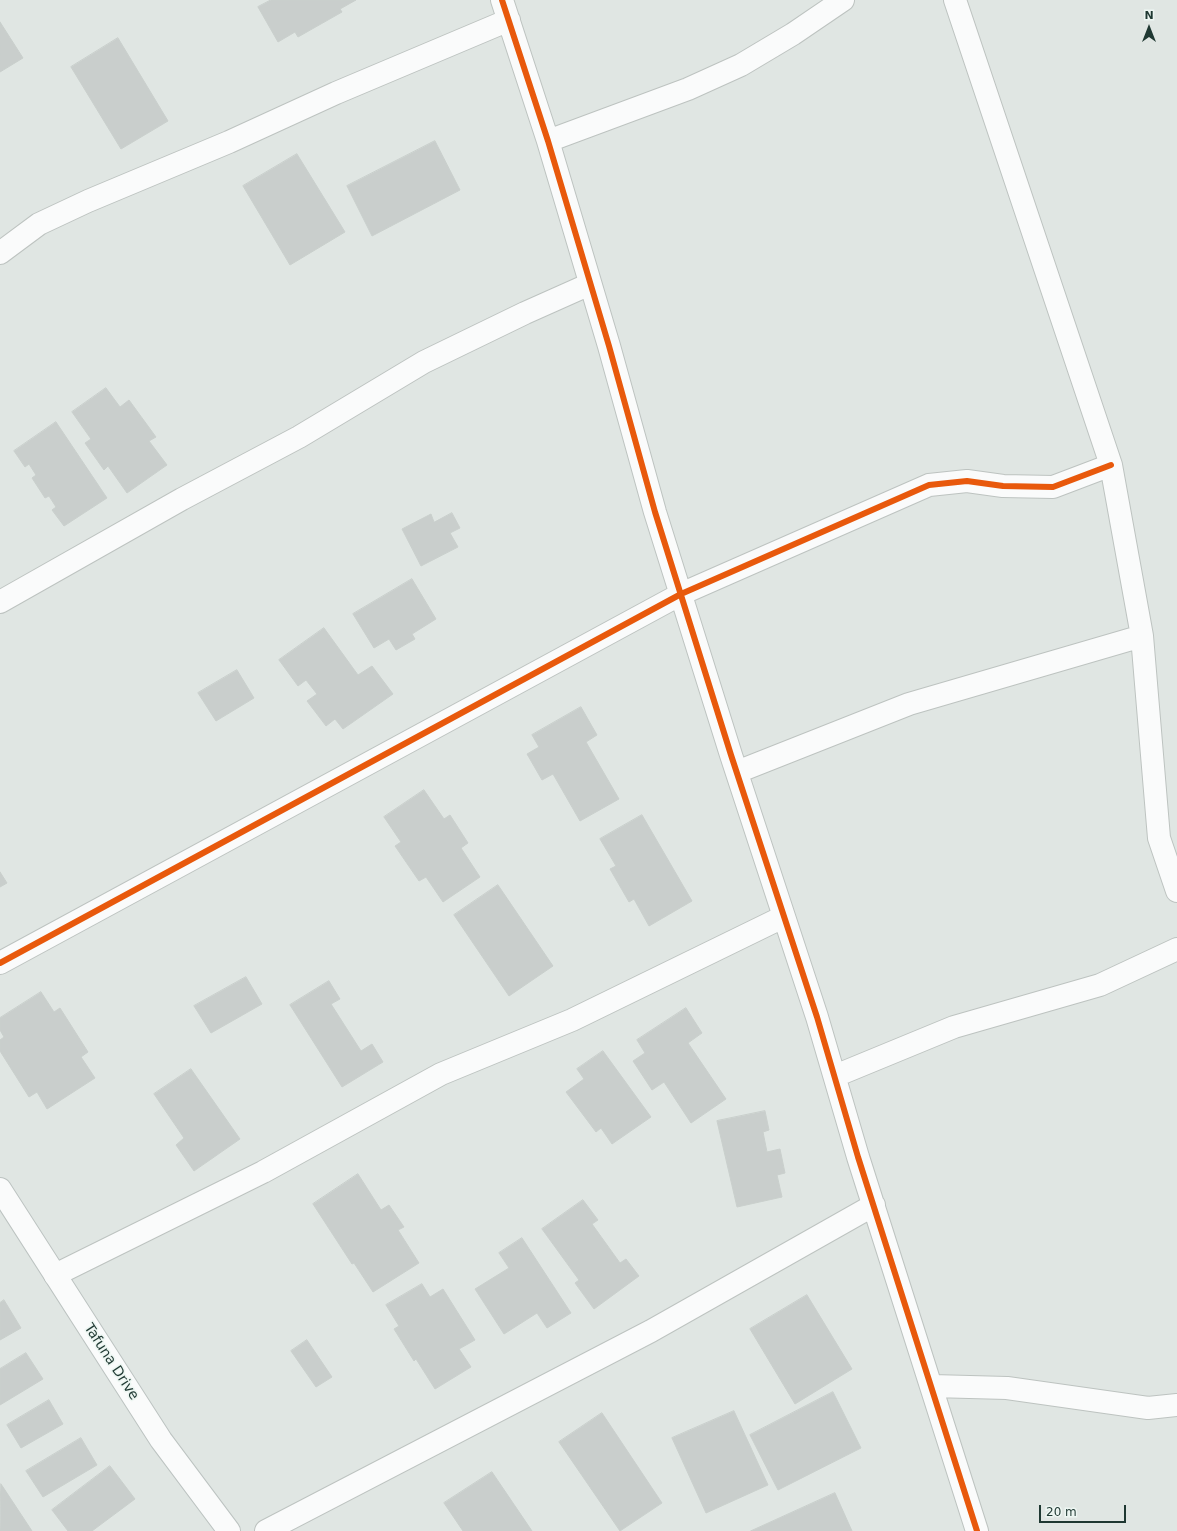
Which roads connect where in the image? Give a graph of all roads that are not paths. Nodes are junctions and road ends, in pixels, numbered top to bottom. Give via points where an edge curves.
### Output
1 (843, 0) edge
2 (955, 0) edge
3 (505, 10) edge
4 (548, 141) junction
5 (0, 253) edge
6 (590, 284) junction
7 (1111, 465) junction
8 (681, 594) junction
9 (0, 602) edge
10 (1142, 636) junction
11 (737, 772) junction
12 (1177, 891) edge
13 (783, 917) junction
14 (1177, 949) edge
15 (0, 963) edge
16 (835, 1076) junction
17 (0, 1189) edge
18 (874, 1205) junction
19 (55, 1274) junction
20 (932, 1386) junction
21 (1177, 1405) edge
22 (229, 1531) edge
23 (266, 1531) edge
24 (977, 1531) edge

1 - 4 street via 741,65 688,89
2 - 7 street
3 - 4 street
3 - 5 street via 336,93 39,224
4 - 6 street
6 - 8 street
6 - 9 street via 424,362 298,437
7 - 8 street via 1053,487 1003,486 967,481 929,485
7 - 10 street
8 - 11 street
8 - 15 street
10 - 11 street via 909,704
10 - 12 street via 1159,838
11 - 13 street
13 - 16 street
13 - 19 street via 572,1020 441,1074 263,1172
14 - 16 street via 1100,985 954,1027
16 - 18 street
17 - 19 street, Tafuna Drive
18 - 20 street
18 - 23 street via 651,1331
19 - 22 street, Tafuna Drive via 161,1440
20 - 21 street via 1006,1388 1148,1408
20 - 24 street

